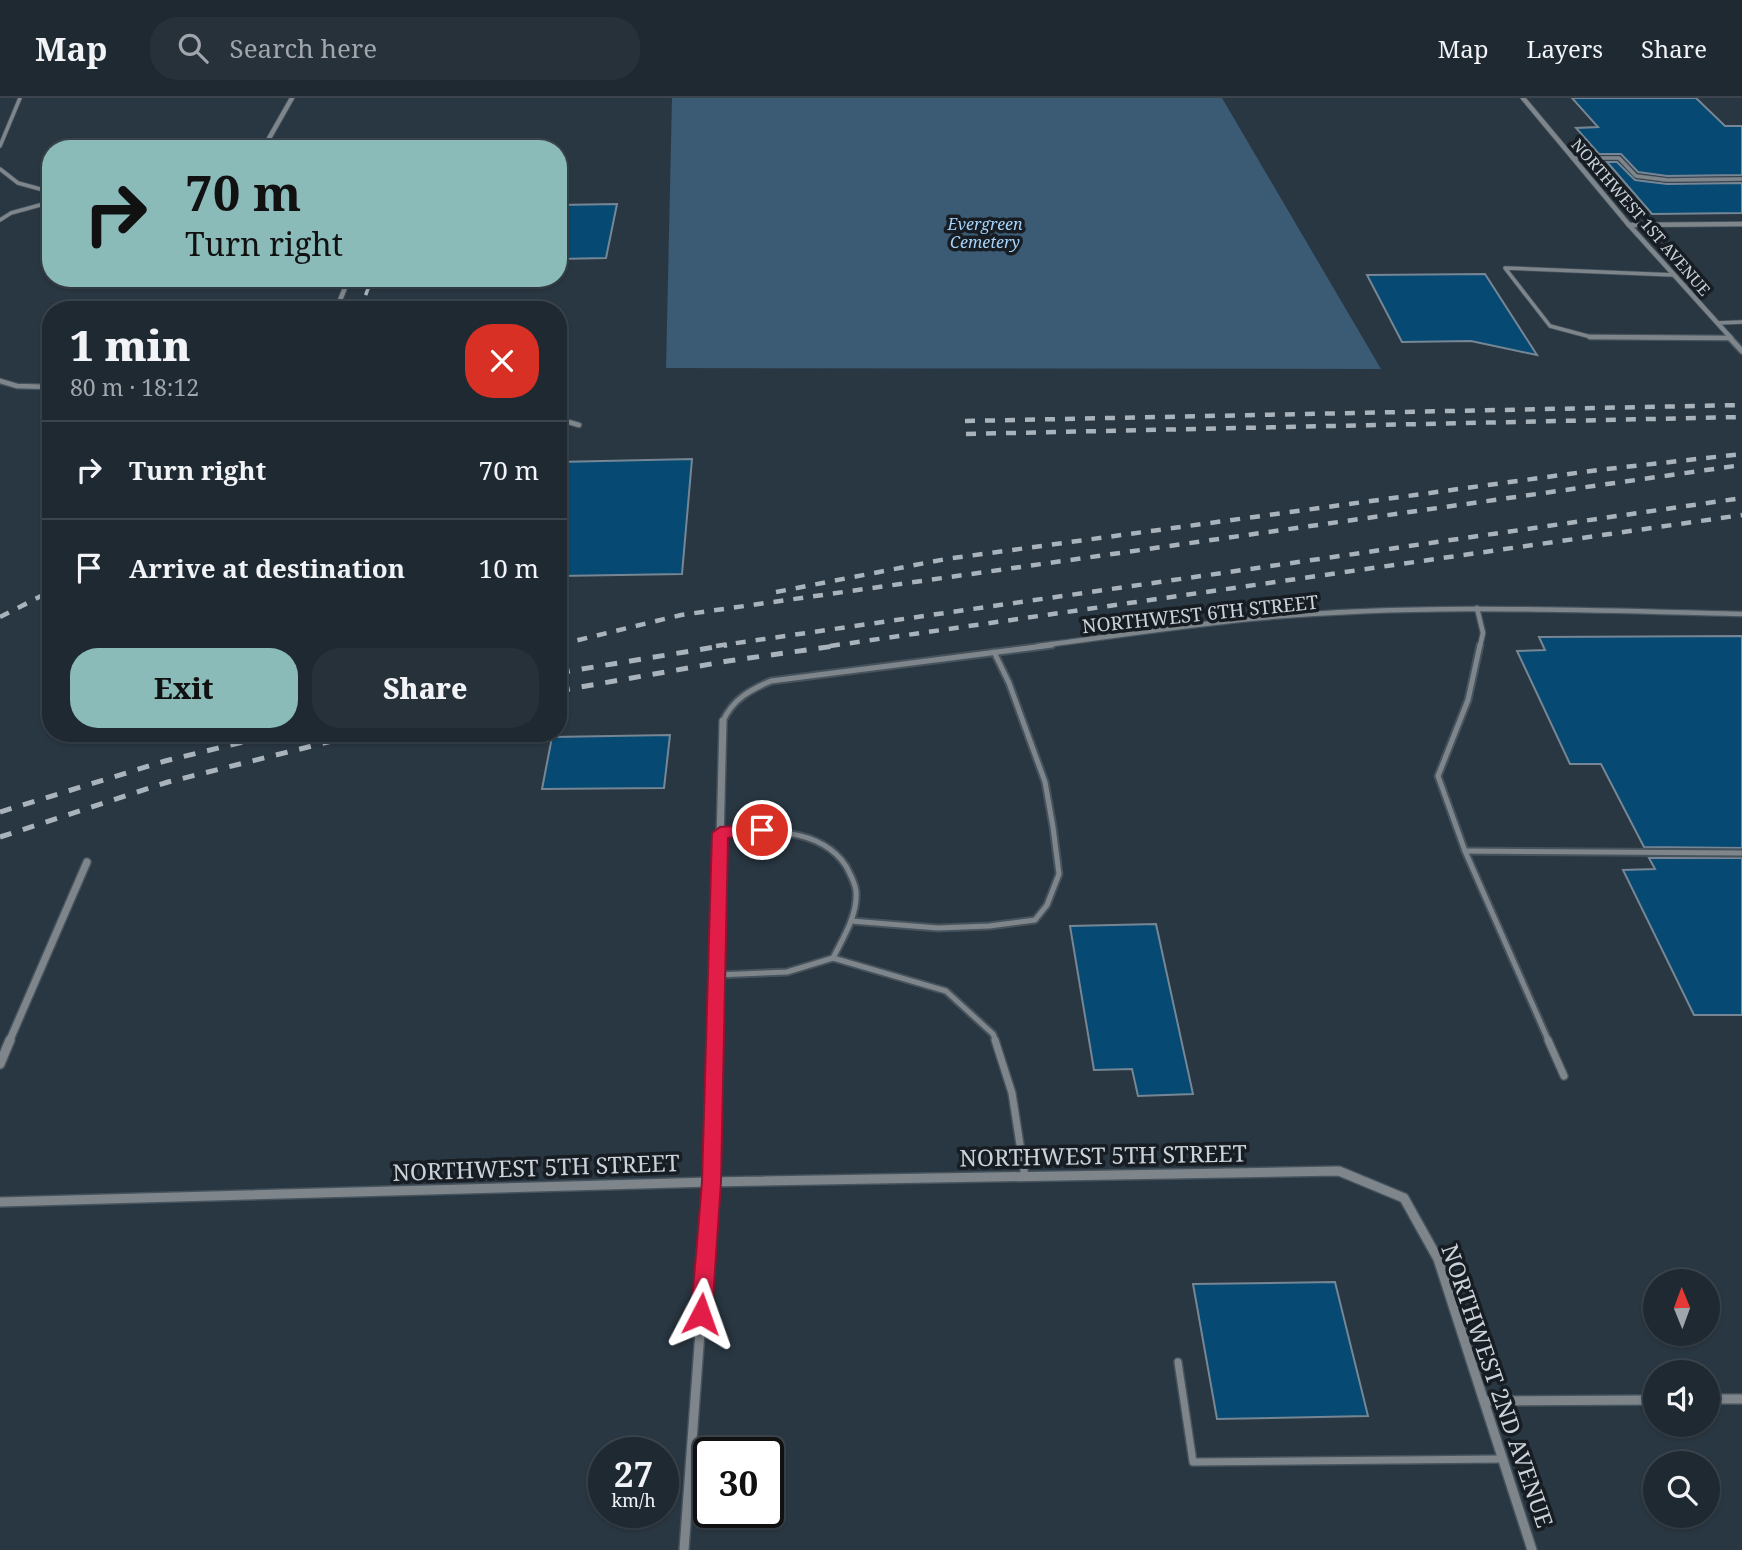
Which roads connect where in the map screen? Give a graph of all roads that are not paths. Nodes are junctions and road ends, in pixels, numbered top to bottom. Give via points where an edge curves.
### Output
1 (20, 98) edge
2 (292, 98) edge
3 (1523, 98) edge
4 (268, 140) edge
5 (0, 146) edge
6 (1574, 158) junction
7 (0, 169) edge
8 (1742, 179) edge
9 (42, 190) edge
10 (42, 204) edge
11 (0, 220) edge
12 (1742, 224) edge
13 (1629, 225) junction
14 (1674, 275) junction
15 (1742, 321) edge
16 (1717, 323) junction
17 (1730, 338) junction
18 (1742, 351) edge
19 (0, 381) edge
20 (42, 387) edge
21 (567, 422) edge
22 (579, 425) dead end
23 (1477, 608) junction
24 (1742, 614) edge
25 (994, 652) junction
26 (723, 722) joint
27 (720, 833) junction
28 (1465, 851) junction
29 (1742, 853) edge
30 (87, 862) dead end
31 (850, 920) junction
32 (833, 958) junction
33 (716, 975) junction
34 (0, 1064) edge
35 (1564, 1076) dead end
36 (1025, 1177) junction
37 (711, 1182) junction
38 (1404, 1198) joint
39 (0, 1202) edge
40 (1178, 1362) dead end
41 (1720, 1399) edge
42 (1742, 1399) edge
43 (1643, 1400) edge
44 (1485, 1401) junction
45 (1503, 1459) junction
46 (684, 1550) edge
47 (1532, 1550) edge

1 - 5 lane
2 - 4 street
3 - 6 street, NORTHWEST 1ST AVENUE
6 - 8 lane via 1619,158 1636,176 1667,180
6 - 13 street, NORTHWEST 1ST AVENUE
7 - 9 lane via 18,183
10 - 11 lane
12 - 13 street
13 - 14 street, NORTHWEST 1ST AVENUE
14 - 16 street, NORTHWEST 1ST AVENUE
14 - 17 lane via 1505,268 1550,326 1591,337
15 - 16 lane
16 - 17 street, NORTHWEST 1ST AVENUE
17 - 18 street, NORTHWEST 1ST AVENUE
19 - 20 lane via 17,387
21 - 22 lane
23 - 24 lane, NORTHWEST 6TH STREET
23 - 25 lane, NORTHWEST 6TH STREET via 1249,619
23 - 28 lane via 1483,633 1468,700 1438,776
25 - 26 lane, NORTHWEST 6TH STREET via 771,681 749,690 729,706
25 - 31 lane via 1045,782 1059,874 1047,905 1035,920 989,926 938,928
26 - 27 street
27 - 31 lane via 762,830 813,839 844,859 856,889
27 - 33 street
28 - 29 lane
28 - 35 lane
30 - 34 street
31 - 32 lane
32 - 33 lane via 788,972
32 - 36 lane via 946,991 993,1034 1012,1093
33 - 37 street
36 - 37 street, NORTHWEST 5TH STREET
36 - 38 street, NORTHWEST 5TH STREET via 1339,1171
37 - 39 street, NORTHWEST 5TH STREET
37 - 46 street
38 - 44 street, NORTHWEST 2ND AVENUE via 1438,1259
40 - 45 lane via 1193,1462
41 - 42 street
43 - 44 street
44 - 45 street, NORTHWEST 2ND AVENUE
45 - 47 street, NORTHWEST 2ND AVENUE

